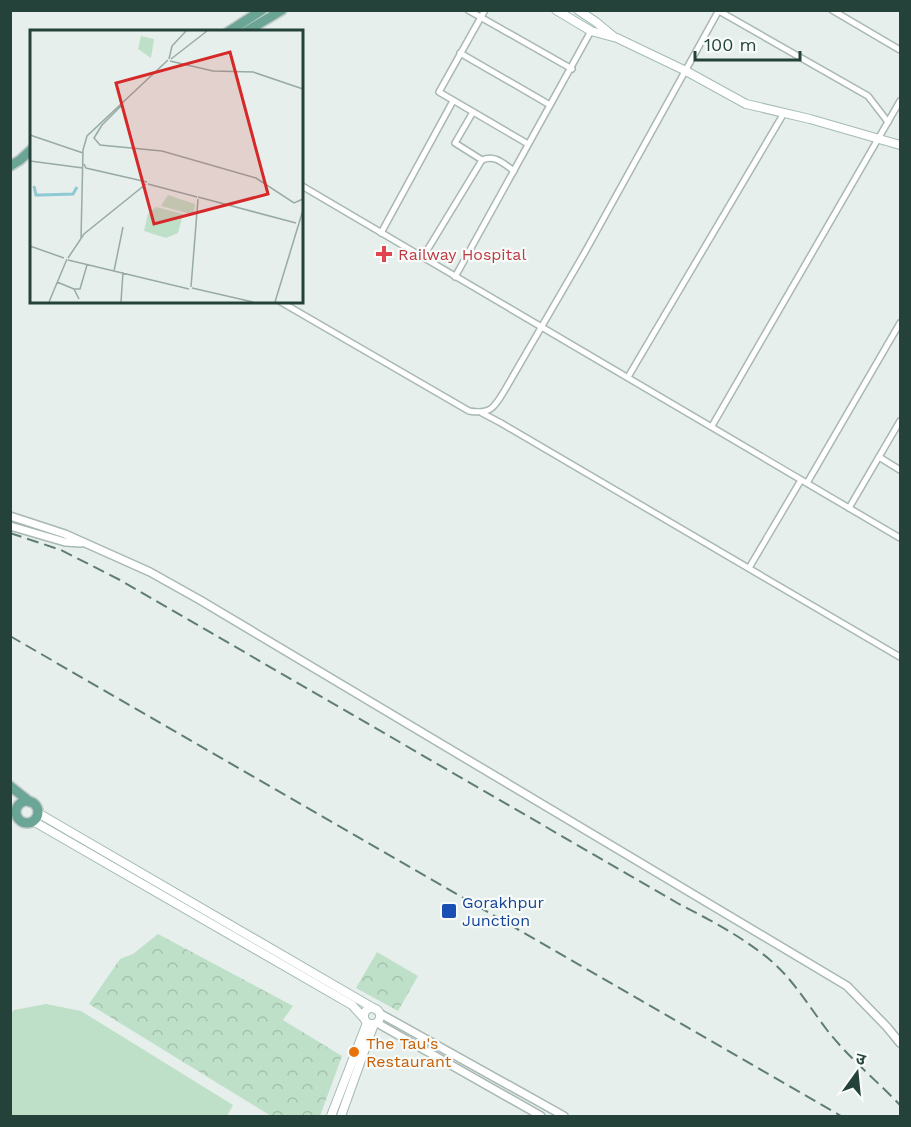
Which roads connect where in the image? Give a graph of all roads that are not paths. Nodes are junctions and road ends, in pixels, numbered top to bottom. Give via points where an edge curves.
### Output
1 (262, 10) edge
2 (282, 10) edge
3 (468, 10) edge
4 (485, 10) edge
5 (556, 10) edge
6 (578, 10) edge
7 (832, 10) edge
8 (719, 11) edge
9 (481, 18) junction
10 (231, 30) edge
11 (248, 30) edge
12 (591, 31) junction
13 (617, 38) junction
14 (900, 50) edge
15 (460, 54) junction
16 (572, 69) junction
17 (686, 71) junction
18 (453, 101) junction
19 (900, 101) edge
20 (550, 105) junction
21 (473, 112) junction
22 (784, 113) junction
23 (888, 122) junction
24 (878, 138) junction
25 (528, 144) junction
26 (900, 145) edge
27 (28, 155) edge
28 (482, 160) junction
29 (10, 166) edge
30 (514, 171) junction
31 (303, 187) edge
32 (381, 232) junction
33 (423, 257) junction
34 (455, 277) junction
35 (283, 303) edge
36 (900, 323) edge
37 (541, 327) junction
38 (628, 377) junction
39 (480, 412) junction
40 (900, 421) edge
41 (712, 426) junction
42 (879, 457) junction
43 (900, 470) edge
44 (804, 481) junction
45 (849, 508) junction
46 (10, 516) edge
47 (10, 526) edge
48 (900, 538) edge
49 (83, 543) junction
50 (749, 568) junction
51 (900, 657) edge
52 (10, 786) edge
53 (10, 797) edge
54 (30, 802) junction
55 (15, 808) edge
56 (32, 819) junction
57 (10, 825) edge
58 (377, 1011) junction
59 (370, 1022) junction
60 (900, 1043) edge
61 (332, 1116) edge
62 (341, 1116) edge
63 (541, 1116) edge
64 (564, 1116) edge

1 - 10 main road
2 - 11 main road
3 - 9 street
4 - 9 street
5 - 12 main road
6 - 13 main road
7 - 14 street
8 - 17 street
8 - 23 street via 868,96
9 - 15 street
9 - 16 street
12 - 13 main road
12 - 16 street
13 - 17 main road
15 - 18 street via 439,92
15 - 20 street
16 - 20 street
17 - 22 main road via 746,104
17 - 37 street
18 - 21 street
18 - 32 street
19 - 23 street
20 - 25 street
21 - 25 street
21 - 28 street via 455,143
22 - 24 main road
22 - 38 street
23 - 24 street
24 - 26 main road
24 - 41 street
25 - 30 street
27 - 29 main road
28 - 30 street via 495,158
28 - 33 street
30 - 34 street
31 - 32 street
32 - 33 street
33 - 34 street
34 - 37 street
35 - 39 street via 469,411
36 - 44 street
37 - 38 street
37 - 39 street via 496,405
38 - 41 street
39 - 50 street
40 - 42 street
41 - 44 street
42 - 43 street
42 - 45 street
44 - 45 street
44 - 50 street
45 - 48 street
46 - 49 street
47 - 49 street via 65,542
49 - 60 street via 150,572 200,600 847,986
50 - 51 street
52 - 54 main road
53 - 55 main road
54 - 55 main road
54 - 56 main road via 35,805
55 - 56 main road via 19,820
56 - 57 main road
56 - 58 main road
56 - 59 main road via 352,1005
58 - 59 main road via 380,1017
58 - 59 main road via 365,1011
58 - 64 street
59 - 61 main road
59 - 62 main road
59 - 63 street

